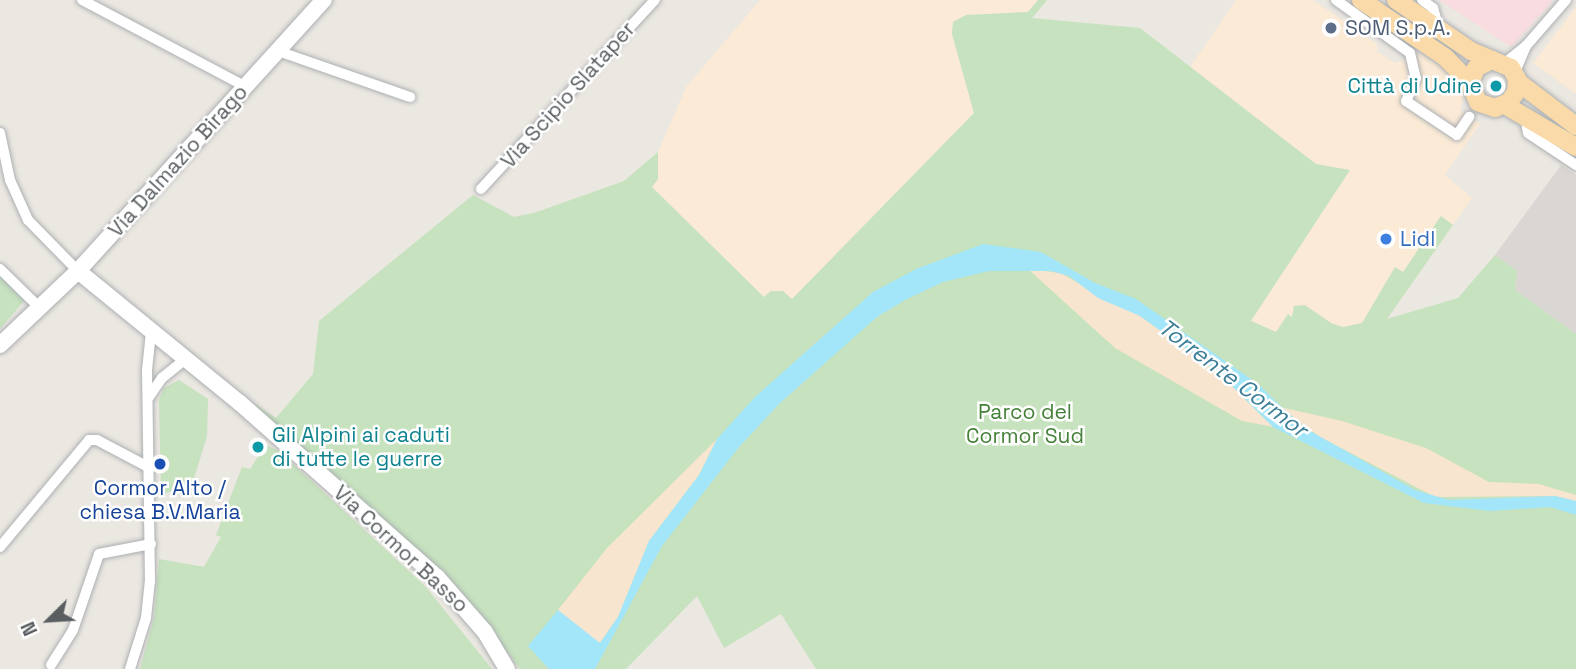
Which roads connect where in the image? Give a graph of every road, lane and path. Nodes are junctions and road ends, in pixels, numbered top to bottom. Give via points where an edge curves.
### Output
1 (82, 0) edge
2 (324, 0) edge
3 (654, 0) edge
4 (1336, 0) edge
5 (1361, 0) edge
6 (1396, 0) edge
7 (1422, 0) edge
8 (1566, 0) edge
9 (1439, 29) junction
10 (278, 51) junction
11 (1507, 69) junction
12 (246, 87) junction
13 (1471, 89) junction
14 (410, 97) dead end
15 (1498, 106) junction
16 (1525, 113) junction
17 (1469, 117) junction
18 (1573, 121) edge
19 (0, 133) edge
20 (1576, 147) edge
21 (1576, 165) edge
22 (481, 189) dead end
23 (0, 269) edge
24 (78, 271) junction
25 (40, 307) junction
26 (151, 334) junction
27 (0, 345) edge
28 (184, 360) junction
29 (149, 397) junction
30 (150, 468) junction
31 (151, 544) junction
32 (0, 547) edge
33 (51, 666) dead end
34 (130, 669) edge
35 (507, 669) edge

1 - 12 street
2 - 10 street, Via Dalmazio Birago
3 - 22 street, Via Scipio Slataper
4 - 17 street via 1406,48 1416,72 1406,101 1457,135
5 - 13 main road via 1445,57
6 - 9 main road
7 - 9 street via 1433,8
8 - 11 street
9 - 11 main road
10 - 12 street, Via Dalmazio Birago
10 - 14 street
11 - 13 main road via 1476,68
11 - 15 main road via 1513,98
11 - 18 main road
12 - 24 street, Via Dalmazio Birago
13 - 15 main road
13 - 17 street
15 - 16 main road
15 - 17 street
16 - 20 main road
16 - 21 street via 1528,132
19 - 24 street via 10,180 28,220
23 - 25 street
24 - 25 street, Via Dalmazio Birago
24 - 26 street, Via Cormor Basso
25 - 27 street, Via Dalmazio Birago
26 - 28 street, Via Cormor Basso
26 - 29 street
28 - 29 street via 162,378
28 - 35 street, Via Cormor Basso via 240,403 437,577
29 - 30 street
30 - 31 street
30 - 32 street via 89,440
31 - 33 street via 99,554 73,630
31 - 34 street via 146,618

